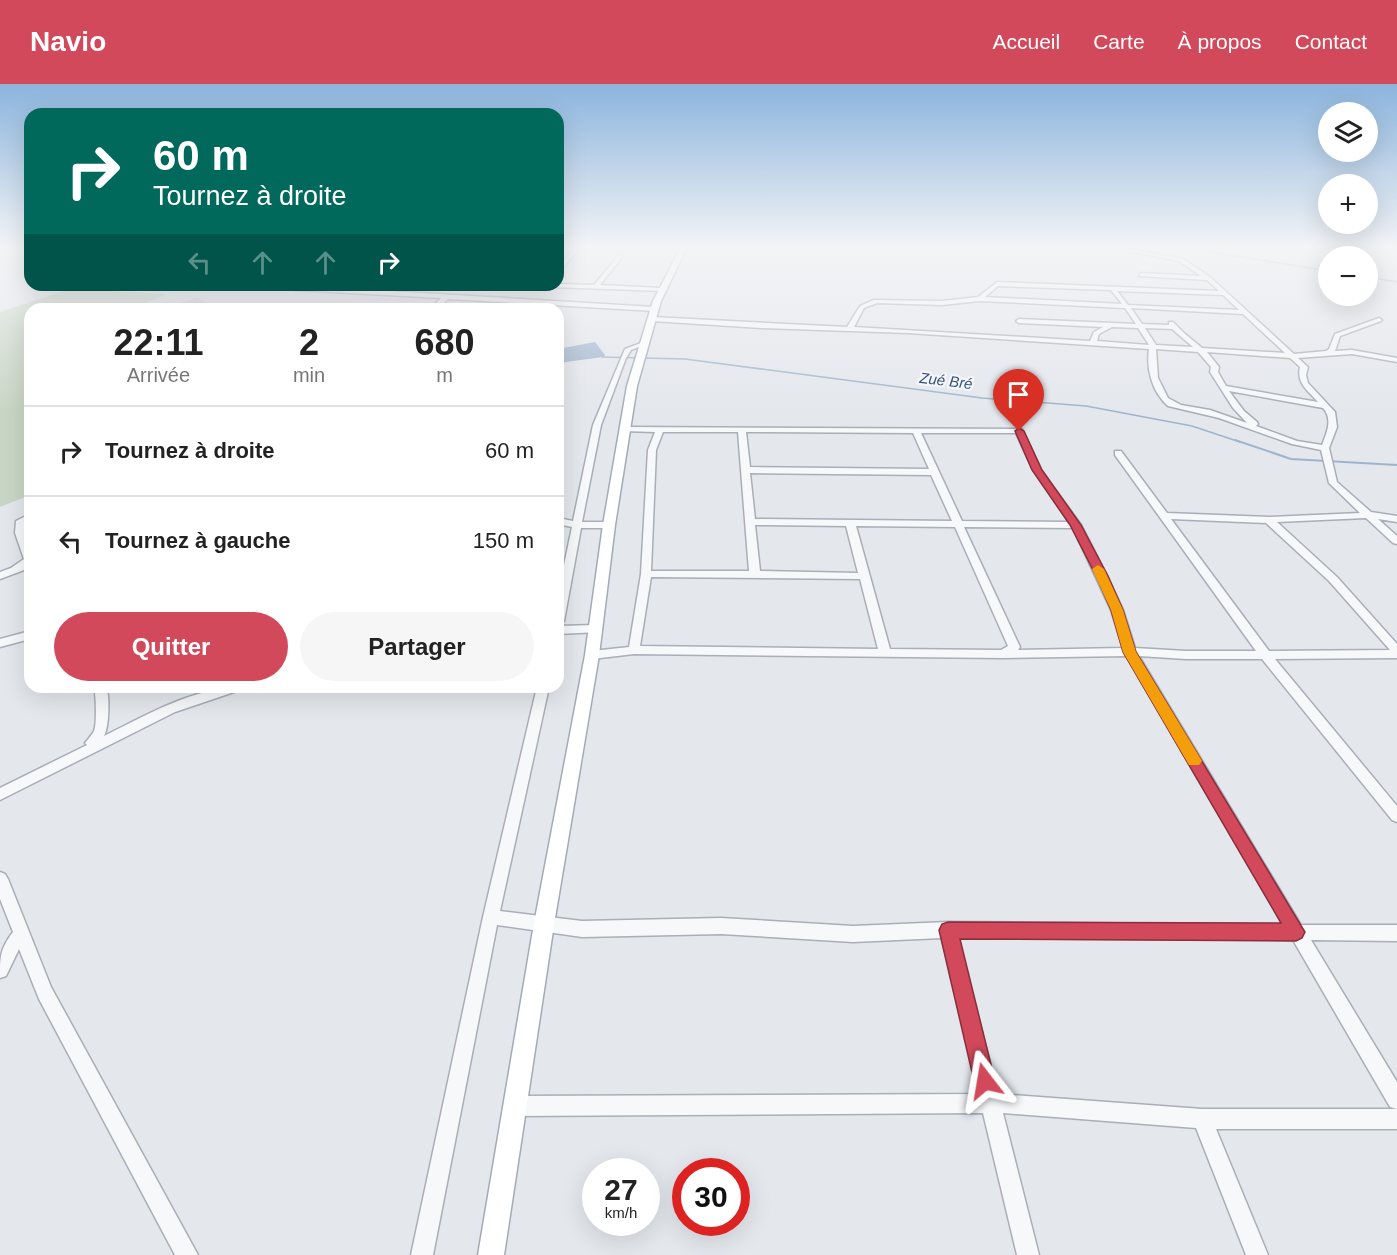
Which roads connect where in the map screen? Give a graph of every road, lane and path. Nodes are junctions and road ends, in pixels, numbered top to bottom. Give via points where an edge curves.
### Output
1 (511, 302) edge
2 (657, 302) edge
3 (874, 302) edge
4 (897, 302) edge
5 (955, 302) edge
6 (995, 302) edge
7 (1123, 302) edge
8 (1232, 302) edge
9 (533, 303) edge
10 (1126, 305) junction
11 (564, 306) edge
12 (1242, 312) junction
13 (653, 314) junction
14 (1379, 320) dead end
15 (1112, 325) junction
16 (1141, 326) junction
17 (850, 328) junction
18 (1028, 339) junction
19 (1094, 342) junction
20 (643, 344) junction
21 (1154, 346) junction
22 (1201, 350) junction
23 (1328, 353) junction
24 (1295, 356) junction
25 (1397, 360) edge
26 (1224, 388) junction
27 (1327, 406) junction
28 (624, 429) junction
29 (660, 429) junction
30 (742, 430) junction
31 (916, 431) junction
32 (1270, 434) junction
33 (1326, 448) junction
34 (1118, 453) dead end
35 (745, 470) junction
36 (934, 472) junction
37 (1166, 516) junction
38 (1372, 516) junction
39 (1397, 519) edge
40 (24, 520) edge
41 (1269, 520) junction
42 (564, 522) edge
43 (750, 522) junction
44 (850, 523) junction
45 (958, 524) junction
46 (577, 525) junction
47 (609, 525) junction
48 (1076, 525) junction
49 (1397, 541) edge
50 (24, 545) edge
51 (24, 564) edge
52 (24, 567) edge
53 (15, 570) junction
54 (645, 574) junction
55 (0, 576) edge
56 (755, 576) junction
57 (863, 576) junction
58 (564, 591) edge
59 (596, 629) junction
60 (564, 630) edge
61 (24, 637) edge
62 (0, 643) edge
63 (634, 650) junction
64 (885, 652) junction
65 (1130, 652) junction
66 (1397, 652) edge
67 (1003, 654) junction
68 (1265, 654) junction
69 (592, 655) junction
70 (103, 693) edge
71 (218, 693) edge
72 (542, 693) edge
73 (71, 757) junction
74 (0, 794) edge
75 (1397, 816) edge
76 (0, 879) edge
77 (491, 916) junction
78 (544, 924) junction
79 (948, 930) junction
80 (1296, 932) junction
81 (1397, 933) edge
82 (21, 935) junction
83 (0, 970) edge
84 (1397, 1100) edge
85 (990, 1103) junction
86 (515, 1106) junction
87 (1202, 1119) junction
88 (1397, 1119) edge
89 (187, 1255) edge
90 (422, 1255) edge
91 (491, 1255) edge
92 (1028, 1255) edge
93 (1257, 1255) edge

1 - 9 street
2 - 13 main road
3 - 17 street via 862,307
4 - 5 street
6 - 10 street
7 - 10 street
8 - 12 street
10 - 12 street
10 - 16 street
11 - 13 street
12 - 24 street
13 - 17 street via 761,326
13 - 20 main road
14 - 23 street via 1337,335
15 - 16 street
15 - 18 street via 1019,318
15 - 19 street via 1096,333
16 - 21 street
16 - 22 street via 1173,325
17 - 18 street
18 - 19 street
19 - 21 street
20 - 28 main road
20 - 46 street via 628,349 597,425
21 - 22 street
21 - 32 street via 1156,387 1170,404
22 - 24 street
22 - 26 street via 1211,359
23 - 24 street
23 - 25 street via 1352,352
24 - 27 street via 1304,367 1305,384
26 - 27 street
26 - 32 street via 1239,413
27 - 33 street via 1333,427
28 - 29 street
28 - 47 main road
29 - 30 street
29 - 54 street via 652,450
30 - 31 street
30 - 35 street
31 - 36 street
31 - 48 street via 1019,431 1037,470
32 - 33 street
33 - 38 street via 1333,483
34 - 37 street
35 - 36 street
35 - 43 street
36 - 45 street
37 - 41 street
37 - 68 street
38 - 39 street
38 - 41 street
38 - 49 street
40 - 50 street via 20,533
41 - 66 street via 1333,579
42 - 46 street
43 - 44 street
43 - 56 street
44 - 45 street
44 - 57 street
45 - 48 street
45 - 67 street via 1014,647
46 - 47 street
46 - 58 street
47 - 59 main road
48 - 65 street via 1117,610
51 - 53 street
52 - 53 street
53 - 55 street
54 - 56 street
54 - 63 street
56 - 57 street
57 - 64 street
59 - 60 street
59 - 69 main road
61 - 62 street
63 - 64 street
63 - 69 street
64 - 67 street
65 - 67 street
65 - 68 street
65 - 80 street
66 - 68 street
68 - 75 street
69 - 78 main road
70 - 73 street via 102,733
71 - 73 street via 171,709
72 - 77 street
73 - 74 street
76 - 82 street
77 - 78 street
77 - 90 street
78 - 79 street via 582,929 721,926 843,934
78 - 86 main road
79 - 80 street
79 - 85 street
80 - 81 street
80 - 84 street
82 - 83 street
82 - 89 street via 45,993
85 - 86 street
85 - 87 street
85 - 92 street
86 - 91 main road
87 - 88 street
87 - 93 street

